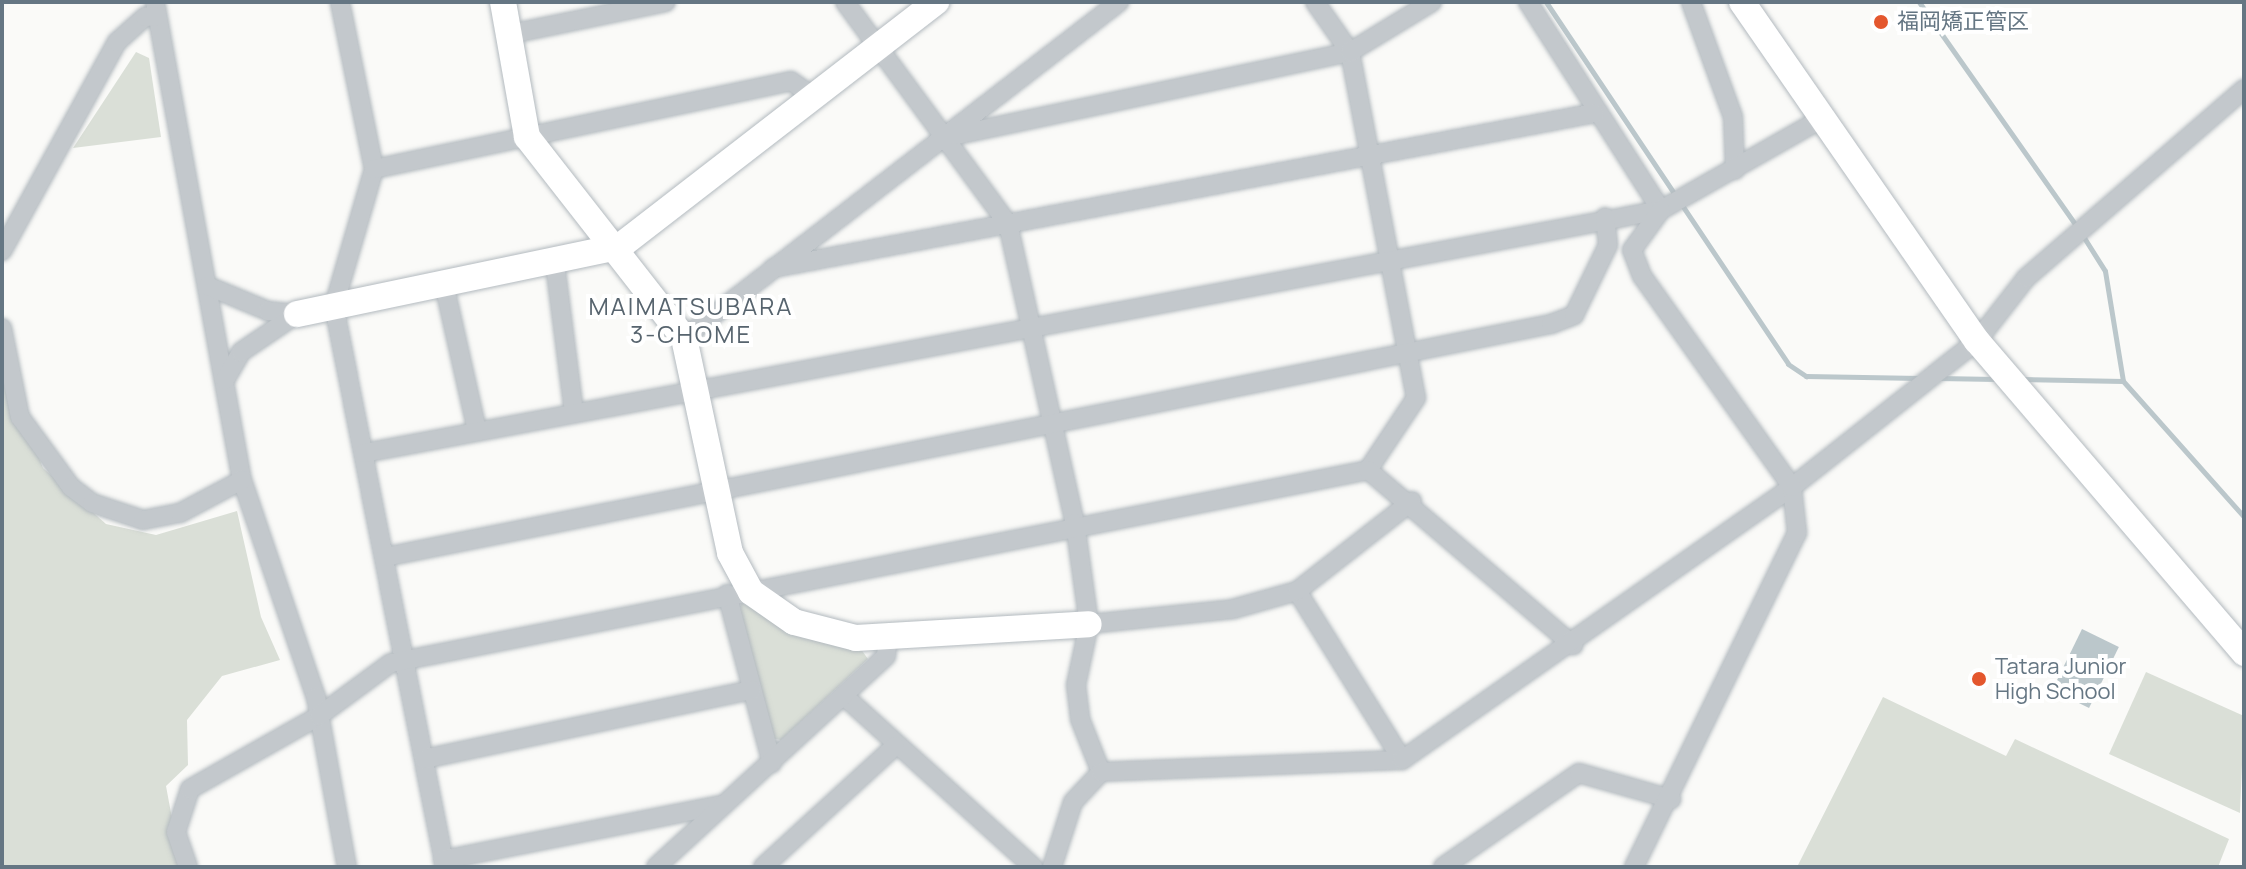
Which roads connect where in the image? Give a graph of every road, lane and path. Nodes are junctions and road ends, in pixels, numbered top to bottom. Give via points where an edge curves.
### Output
1 (340, 2) edge
2 (503, 2) edge
3 (666, 2) edge
4 (845, 2) edge
5 (936, 2) edge
6 (1119, 2) edge
7 (1315, 2) edge
8 (1432, 2) edge
9 (1528, 2) edge
10 (1691, 2) edge
11 (1742, 2) edge
12 (156, 9) edge
13 (510, 34) junction
14 (876, 49) junction
15 (1350, 52) junction
16 (2244, 89) edge
17 (814, 97) junction
18 (1595, 113) junction
19 (1823, 118) junction
20 (949, 136) junction
21 (527, 137) junction
22 (1367, 156) junction
23 (374, 169) junction
24 (1735, 170) junction
25 (1661, 210) junction
26 (1605, 217) junction
27 (1008, 224) junction
28 (619, 247) junction
29 (2, 251) edge
30 (1388, 257) junction
31 (555, 264) junction
32 (773, 268) junction
33 (444, 284) junction
34 (208, 286) junction
35 (334, 306) junction
36 (297, 314) junction
37 (1035, 324) junction
38 (2, 328) edge
39 (684, 338) junction
40 (1977, 341) junction
41 (1408, 353) junction
42 (225, 380) junction
43 (693, 388) junction
44 (574, 413) junction
45 (1055, 422) junction
46 (477, 431) junction
47 (364, 453) junction
48 (1368, 470) junction
49 (242, 480) junction
50 (1792, 487) junction
51 (716, 492) junction
52 (1412, 501) junction
53 (1075, 523) junction
54 (385, 557) junction
55 (1297, 591) junction
56 (739, 593) junction
57 (1089, 624) junction
58 (888, 636) junction
59 (1573, 645) junction
60 (2244, 653) edge
61 (404, 660) junction
62 (752, 690) junction
63 (844, 696) junction
64 (319, 716) junction
65 (895, 746) junction
66 (424, 759) junction
67 (1402, 760) junction
68 (772, 763) junction
69 (1101, 772) junction
70 (1671, 799) junction
71 (725, 804) junction
72 (444, 864) edge
73 (188, 867) edge
74 (347, 867) edge
75 (656, 867) edge
76 (763, 867) edge
77 (1033, 867) edge
78 (1052, 867) edge
79 (1443, 867) edge
80 (1634, 867) edge

1 - 23 street
2 - 13 street
3 - 13 street
4 - 14 street
5 - 14 street
6 - 20 street
7 - 15 street
8 - 15 street
9 - 18 street
10 - 24 street via 1733,117
11 - 19 street
12 - 29 street via 117,42
12 - 34 street
13 - 21 street
14 - 17 street
14 - 20 street
15 - 20 street
15 - 22 street
16 - 40 street via 2026,278
17 - 21 street via 791,81
17 - 28 street
18 - 22 street
18 - 25 street
19 - 24 street
19 - 40 street
20 - 27 street
20 - 32 street
21 - 23 street
21 - 28 street
22 - 27 street
22 - 30 street
23 - 35 street
24 - 25 street
25 - 26 street
25 - 50 street via 1632,250 1642,276
26 - 30 street
26 - 41 street via 1608,245 1574,315
27 - 32 street
27 - 37 street
28 - 31 street
28 - 39 street
30 - 37 street
30 - 41 street
31 - 33 street
31 - 44 street
32 - 39 street
33 - 35 street
33 - 46 street
34 - 36 street via 268,311
34 - 42 street
35 - 36 street
35 - 47 street
36 - 42 street via 241,352
37 - 43 street
37 - 45 street
38 - 49 street via 20,417 71,487 92,503 143,520 180,513
39 - 43 street
40 - 50 street
40 - 60 street
41 - 45 street
41 - 48 street via 1415,404
42 - 49 street
43 - 44 street
43 - 51 street
44 - 46 street
45 - 51 street
45 - 53 street
46 - 47 street
47 - 54 street
48 - 52 street
48 - 53 street
49 - 64 street
50 - 59 street
50 - 70 street via 1797,533
51 - 54 street
51 - 56 street
52 - 55 street
52 - 59 street
53 - 56 street
53 - 57 street
54 - 61 street
55 - 57 street via 1233,609
55 - 67 street
56 - 58 street via 821,634
56 - 61 street
56 - 62 street
57 - 58 street
57 - 69 street via 1076,685 1080,719
58 - 63 street via 886,656
59 - 67 street
61 - 64 street
61 - 66 street
62 - 66 street
62 - 68 street
63 - 65 street
63 - 68 street
64 - 73 street via 190,789 176,832
64 - 74 street
65 - 76 street
65 - 77 street
66 - 72 street
67 - 69 street
68 - 71 street
69 - 78 street via 1073,802
70 - 79 street via 1579,773
70 - 80 street
71 - 72 street
71 - 75 street

